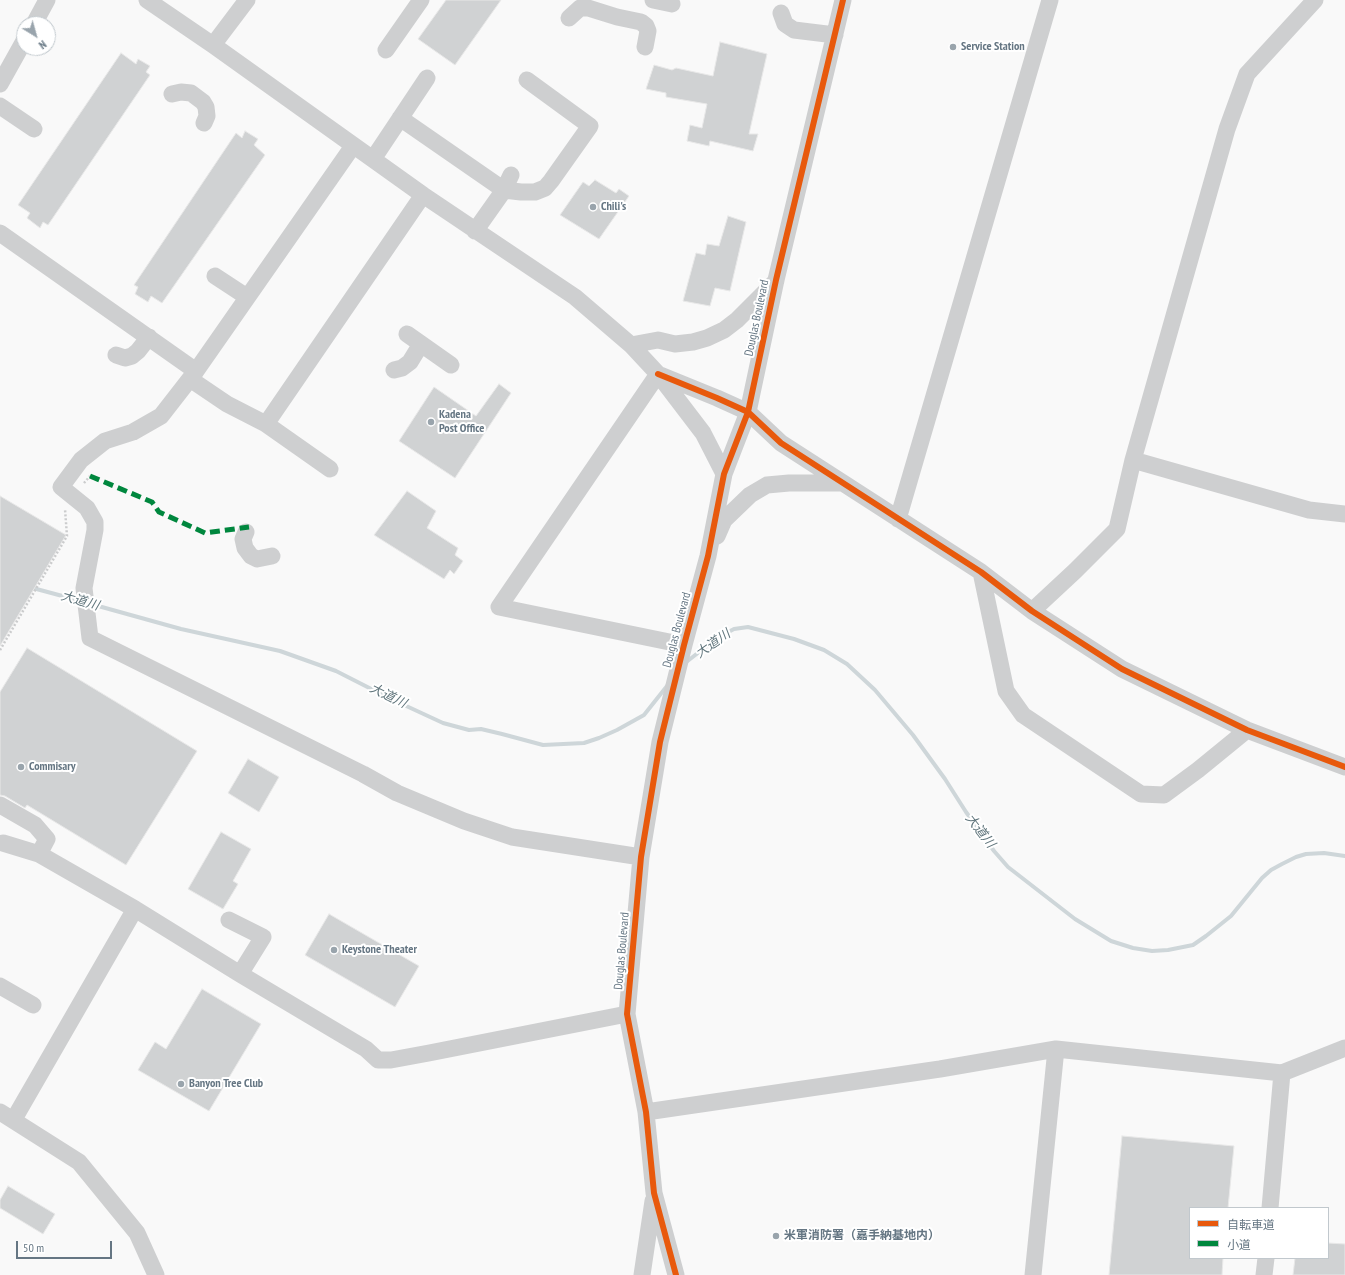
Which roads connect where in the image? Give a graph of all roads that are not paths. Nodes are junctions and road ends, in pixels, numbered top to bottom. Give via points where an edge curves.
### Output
1 (47, 0) edge
2 (147, 0) edge
3 (247, 0) edge
4 (421, 0) edge
5 (653, 0) edge
6 (843, 0) edge
7 (1050, 0) edge
8 (1315, 0) edge
9 (672, 4) dead end
10 (781, 13) dead end
11 (38, 16) edge
12 (570, 18) dead end
13 (835, 35) junction
14 (213, 45) junction
15 (645, 47) dead end
16 (386, 50) dead end
17 (16, 55) edge
18 (427, 78) dead end
19 (527, 80) dead end
20 (0, 84) edge
21 (172, 94) dead end
22 (0, 106) edge
23 (400, 118) junction
24 (204, 123) dead end
25 (34, 129) dead end
26 (353, 146) junction
27 (372, 159) junction
28 (507, 182) junction
29 (422, 195) junction
30 (475, 231) junction
31 (0, 233) edge
32 (215, 276) dead end
33 (776, 280) junction
34 (247, 297) junction
35 (407, 334) dead end
36 (149, 336) junction
37 (421, 344) junction
38 (631, 345) junction
39 (116, 355) dead end
40 (451, 365) dead end
41 (394, 370) dead end
42 (658, 374) junction
43 (193, 375) junction
44 (748, 412) junction
45 (266, 424) junction
46 (1133, 460) junction
47 (330, 469) dead end
48 (724, 474) junction
49 (843, 483) junction
50 (1345, 514) edge
51 (898, 519) junction
52 (246, 532) dead end
53 (272, 556) dead end
54 (708, 556) junction
55 (981, 572) junction
56 (1032, 611) junction
57 (684, 645) junction
58 (1247, 730) junction
59 (1345, 768) edge
60 (0, 805) edge
61 (3, 843) dead end
62 (39, 854) junction
63 (641, 857) junction
64 (136, 909) junction
65 (230, 920) dead end
66 (240, 974) junction
67 (0, 986) edge
68 (33, 1005) dead end
69 (627, 1014) junction
70 (1345, 1048) edge
71 (1056, 1049) junction
72 (1282, 1072) junction
73 (646, 1112) junction
74 (7, 1116) edge
75 (654, 1193) junction
76 (1270, 1207) edge
77 (1266, 1259) edge
78 (156, 1275) edge
79 (642, 1275) edge
80 (676, 1275) edge
81 (1033, 1275) edge
82 (1264, 1275) edge

1 - 11 street
2 - 14 street
3 - 14 street
4 - 16 street
5 - 9 street
6 - 13 street, Douglas Boulevard
7 - 51 street
8 - 46 street via 1247,74 1227,129
10 - 13 street via 785,24 794,30
12 - 15 street via 580,8 588,8 641,22 648,31
13 - 33 street, Douglas Boulevard
14 - 26 street
17 - 20 street
18 - 23 street
19 - 28 street via 590,126 545,188 534,192 521,192
21 - 24 street via 191,94 203,102 207,116
22 - 25 street
23 - 27 street
23 - 28 street
26 - 27 street
26 - 34 street
27 - 29 street
28 - 30 street
29 - 30 street
29 - 45 street
30 - 38 street via 575,297
31 - 36 street
32 - 34 street
33 - 38 street via 737,320 707,338 675,344 658,340
33 - 44 street, Douglas Boulevard
34 - 43 street
35 - 37 street
36 - 39 street via 132,356 124,358
36 - 43 street
37 - 40 street
37 - 41 street via 410,362
38 - 42 street
42 - 44 street
42 - 48 street via 703,433
42 - 57 street via 499,607
43 - 45 street via 227,404
43 - 63 street via 160,416 133,432 105,441 81,460 61,487 87,508 94,522 95,530 84,588 90,638 397,793 464,821 512,838
44 - 48 street, Douglas Boulevard
44 - 49 street via 781,443
45 - 47 street
46 - 50 street via 1310,510
46 - 56 street via 1117,529
48 - 54 street, Douglas Boulevard
49 - 51 street
49 - 54 street via 767,486 750,494 724,520
51 - 55 street
52 - 53 street via 243,539 245,548 251,556 257,559
54 - 57 street, Douglas Boulevard
55 - 56 street
55 - 58 street via 1006,692 1023,715 1141,794 1164,795
56 - 58 street via 1122,669
57 - 63 street, Douglas Boulevard via 660,742
58 - 59 street
60 - 62 street via 35,826 47,840
61 - 62 street
62 - 64 street
63 - 69 street, Douglas Boulevard
64 - 66 street
64 - 74 street
65 - 66 street via 263,937
66 - 69 street via 366,1049 378,1060 391,1060
67 - 68 street
69 - 73 street, Douglas Boulevard
70 - 72 street
71 - 72 street
71 - 73 street via 940,1069
71 - 81 street
72 - 76 street
73 - 75 street, Douglas Boulevard
74 - 78 street via 79,1162 137,1233
75 - 79 street
75 - 80 street, Douglas Boulevard
77 - 82 street

